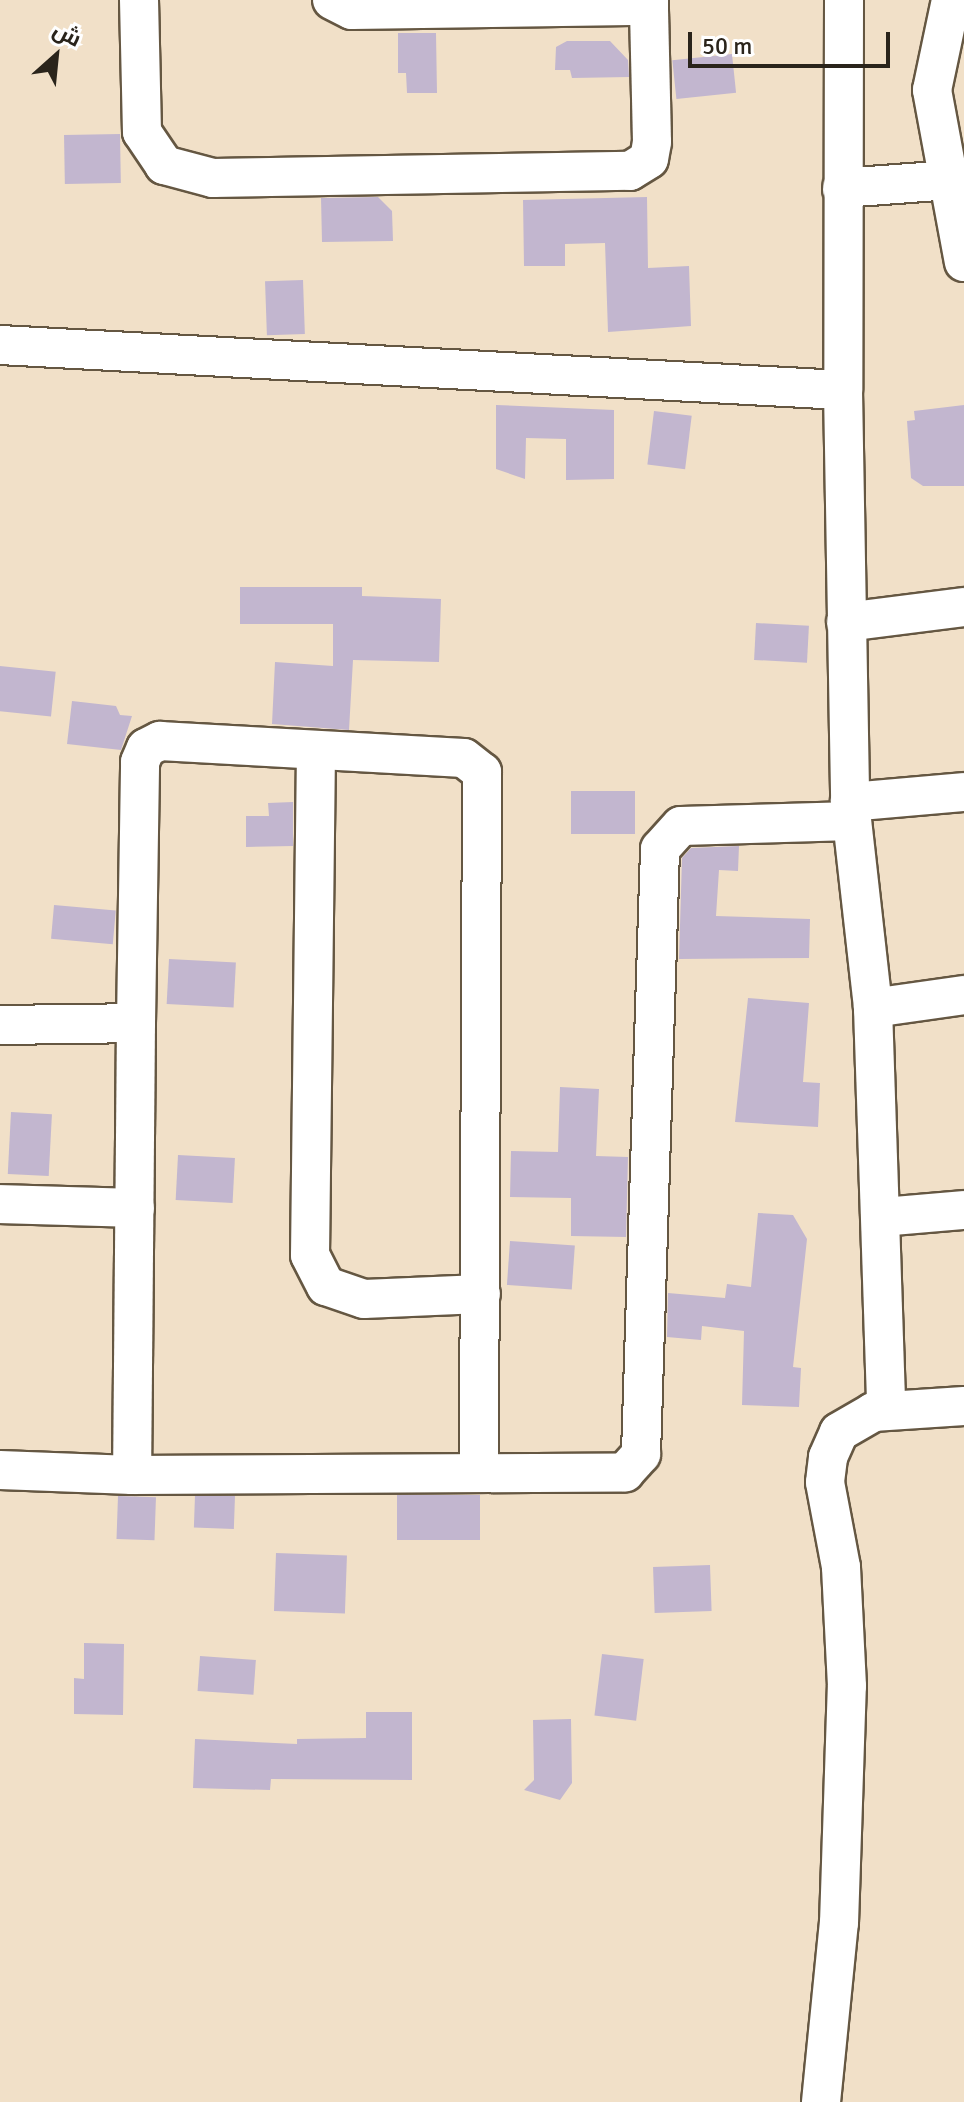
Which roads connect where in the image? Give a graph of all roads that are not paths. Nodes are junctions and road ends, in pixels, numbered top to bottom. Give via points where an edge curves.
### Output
1 (139, 0) edge
2 (332, 0) edge
3 (844, 0) edge
4 (951, 0) edge
5 (649, 3) edge
6 (955, 180) edge
7 (842, 188) junction
8 (964, 262) edge
9 (0, 345) edge
10 (843, 390) junction
11 (964, 607) edge
12 (846, 622) junction
13 (316, 750) junction
14 (964, 792) edge
15 (851, 811) junction
16 (964, 995) edge
17 (873, 1008) junction
18 (136, 1023) junction
19 (0, 1025) edge
20 (0, 1204) edge
21 (135, 1208) junction
22 (964, 1210) edge
23 (882, 1217) junction
24 (481, 1294) junction
25 (964, 1406) edge
26 (886, 1409) junction
27 (0, 1470) edge
28 (479, 1473) junction
29 (132, 1475) junction
30 (821, 2102) edge

1 - 5 street via 142,132 164,165 213,178 630,171 649,159 652,142
2 - 5 street via 352,10
3 - 7 street
4 - 6 street via 932,90
6 - 7 street
6 - 8 street
7 - 10 street
9 - 10 street
10 - 12 street
11 - 12 street
12 - 15 street
13 - 18 street via 160,741 146,748 140,762
13 - 24 street via 464,758 482,772
13 - 24 street via 310,1255 326,1286 364,1299
14 - 15 street
15 - 17 street
15 - 28 street via 681,826 660,849 641,1454 625,1472
16 - 17 street
17 - 23 street
18 - 19 street
18 - 21 street
20 - 21 street
21 - 29 street
22 - 23 street
23 - 26 street
24 - 28 street
25 - 26 street
26 - 30 street via 856,1419 839,1432 825,1482 841,1567 847,1686 839,1923
27 - 29 street
28 - 29 street

